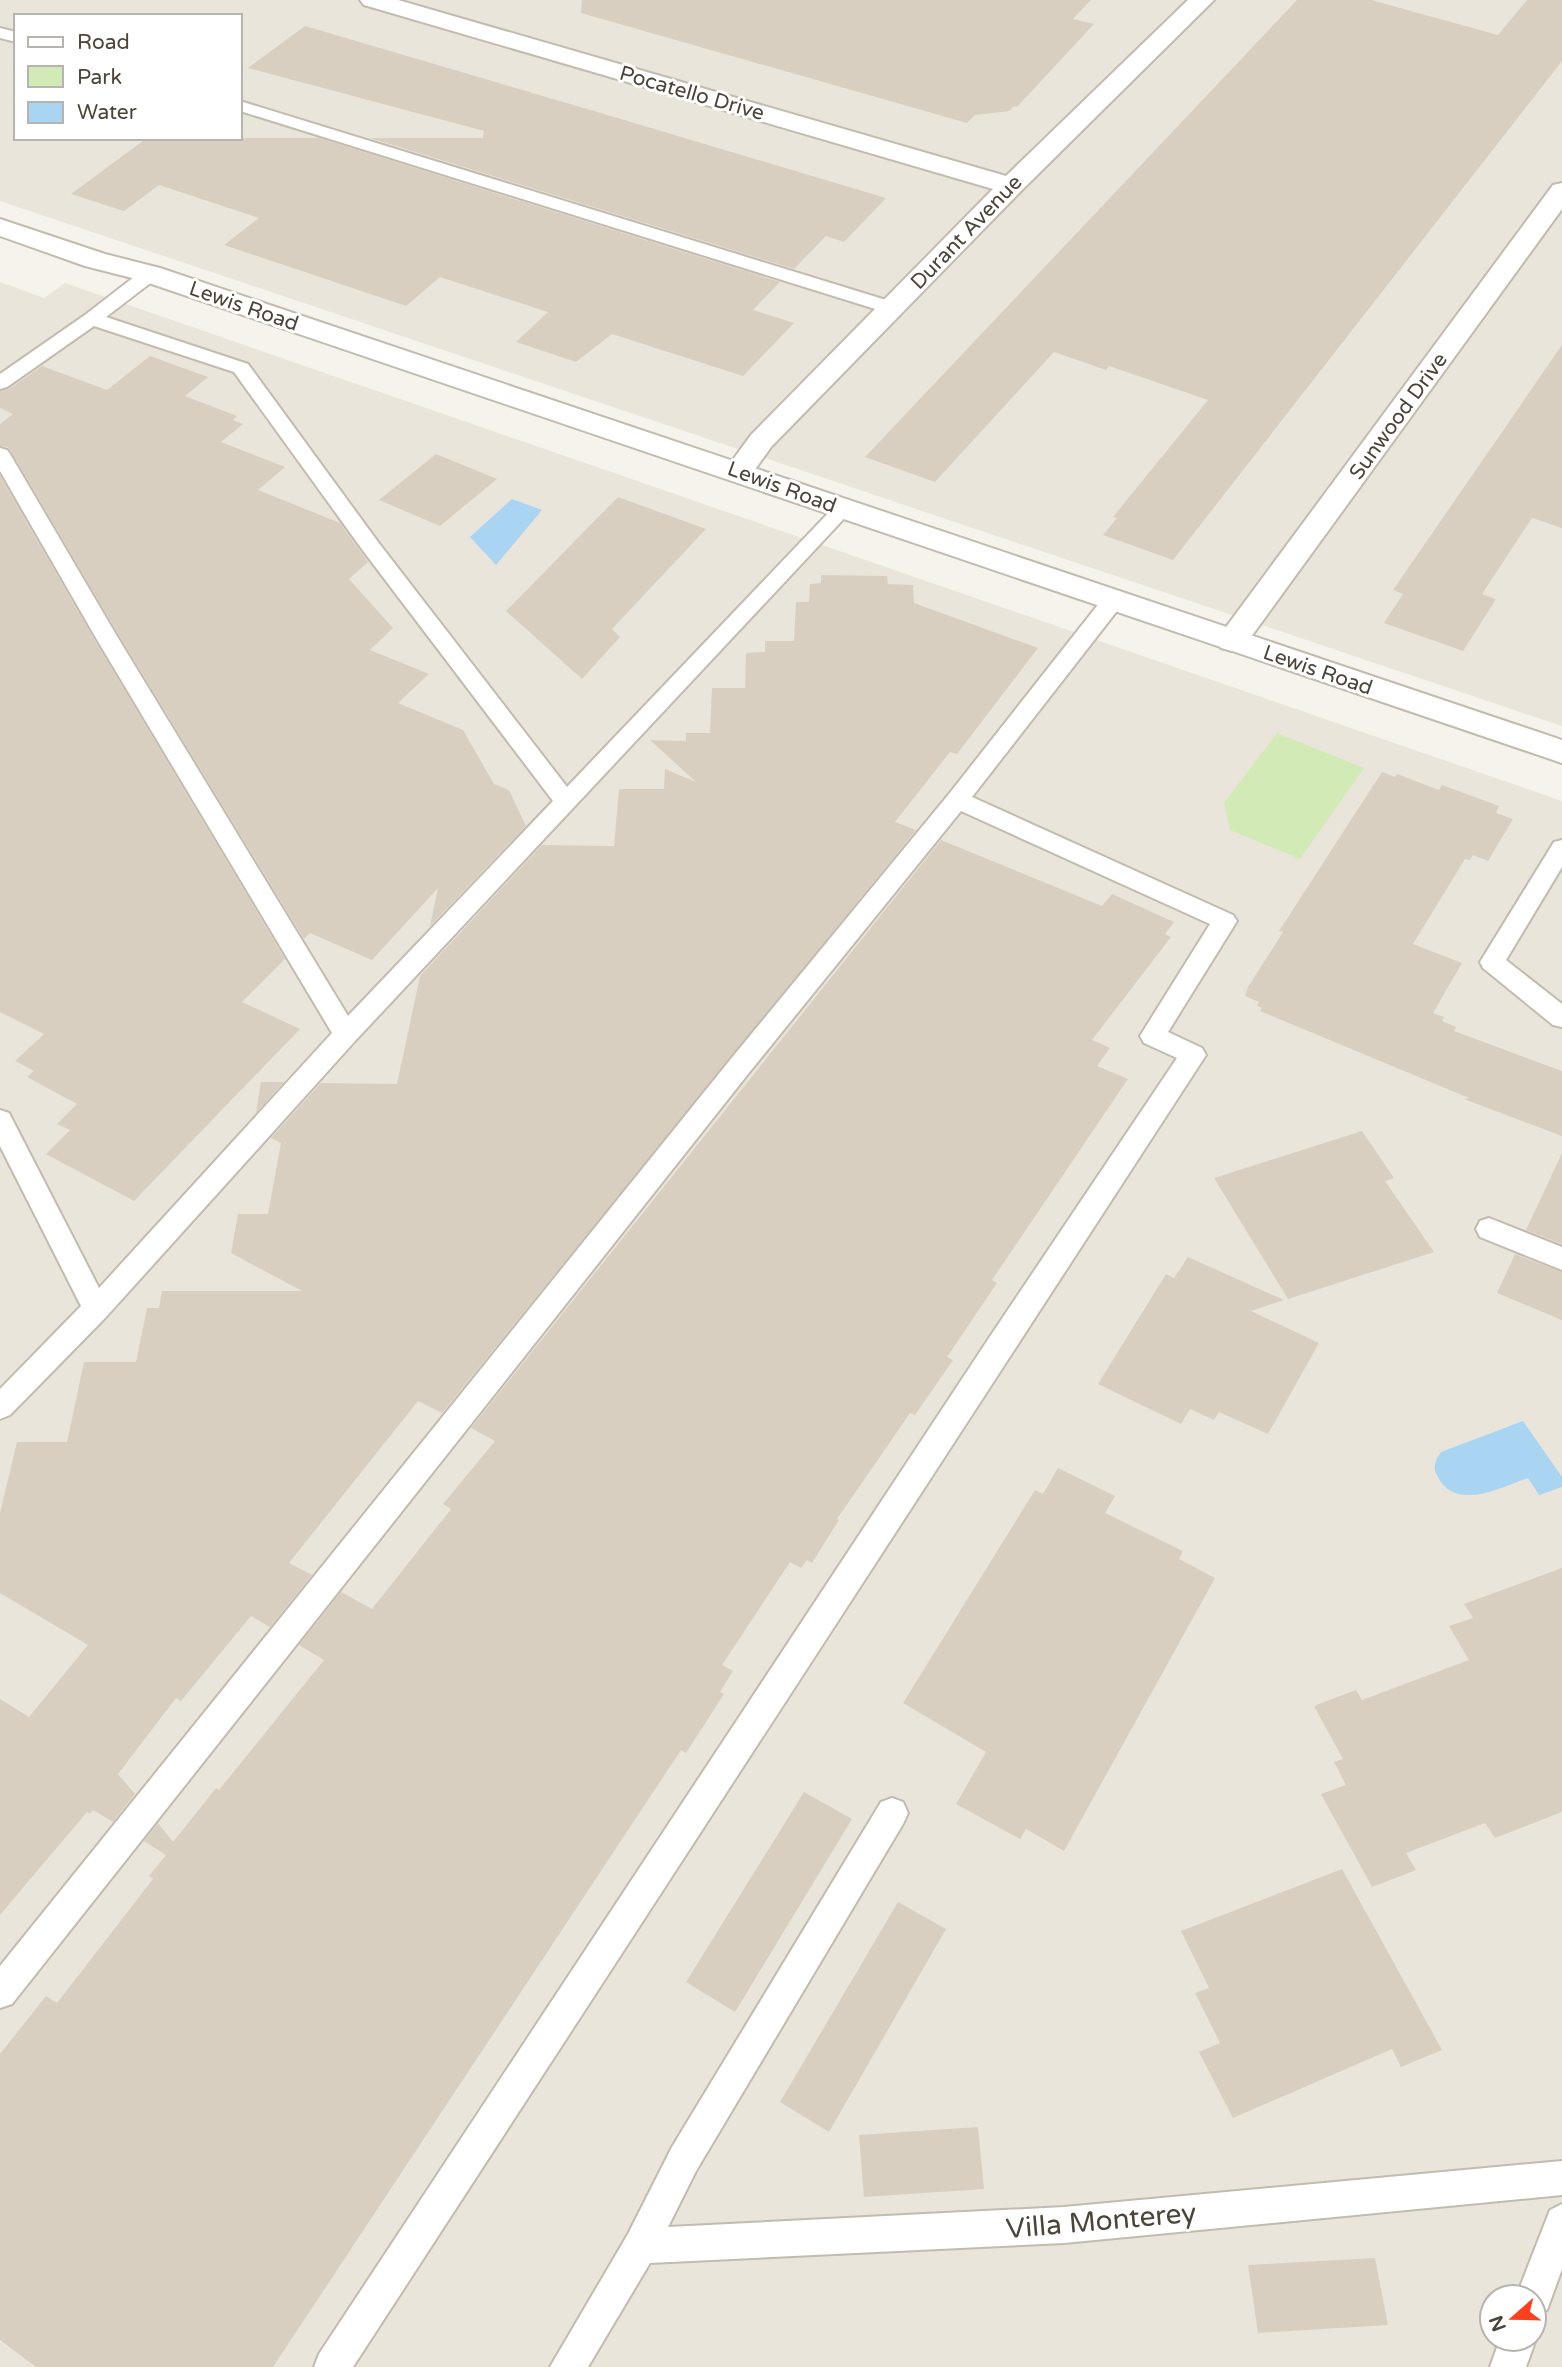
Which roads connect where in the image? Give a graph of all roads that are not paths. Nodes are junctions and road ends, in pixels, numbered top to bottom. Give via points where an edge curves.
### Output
1 (373, 0) edge
2 (1202, 0) edge
3 (242, 107) edge
4 (1011, 186) junction
5 (1562, 191) edge
6 (0, 227) edge
7 (150, 274) junction
8 (892, 308) junction
9 (92, 319) junction
10 (0, 383) edge
11 (0, 454) edge
12 (739, 472) junction
13 (843, 509) junction
14 (1112, 602) junction
15 (1232, 641) junction
16 (1562, 752) edge
17 (957, 800) junction
18 (566, 802) junction
19 (1562, 848) edge
20 (1562, 1018) edge
21 (346, 1034) junction
22 (0, 1120) edge
23 (1489, 1229) dead end
24 (1562, 1259) edge
25 (96, 1309) junction
26 (0, 1407) edge
27 (892, 1813) dead end
28 (0, 1992) edge
29 (1562, 2178) edge
30 (1562, 2222) edge
31 (640, 2246) junction
32 (1539, 2283) edge
33 (332, 2367) edge
34 (568, 2367) edge

1 - 4 street, Pocatello Drive
2 - 4 street, Durant Avenue
3 - 8 lane
4 - 8 street, Durant Avenue
5 - 15 street, Sunwood Drive
6 - 7 street, Lewis Road
7 - 9 lane
7 - 12 street, Lewis Road
8 - 12 street, Durant Avenue via 761,441
9 - 10 lane
9 - 18 lane via 242,368 371,547
11 - 21 lane
12 - 13 street, Lewis Road
13 - 14 street, Lewis Road
13 - 18 lane
14 - 15 street, Lewis Road
14 - 17 lane
15 - 16 street, Lewis Road
17 - 28 lane
17 - 33 lane via 1225,921 1153,1036 1193,1055
18 - 21 lane
19 - 20 lane via 1492,962
21 - 25 lane
22 - 25 lane
23 - 24 lane
25 - 26 lane
27 - 31 lane via 684,2159
29 - 31 lane, Villa Monterey via 1064,2225
30 - 32 lane
31 - 34 lane

